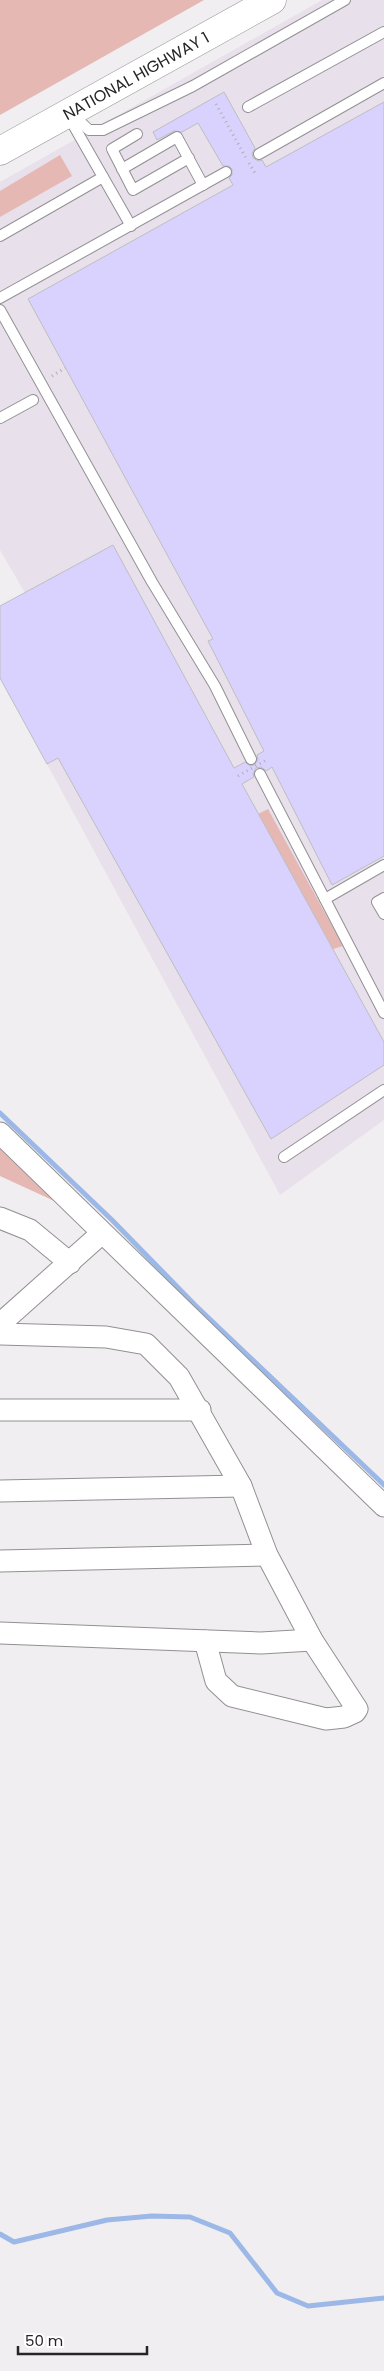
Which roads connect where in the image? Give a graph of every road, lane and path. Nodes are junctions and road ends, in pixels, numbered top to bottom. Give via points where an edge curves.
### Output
1 (272, 0) edge
2 (345, 0) edge
3 (384, 32) edge
4 (384, 83) edge
5 (216, 104) dead end
6 (248, 107) dead end
7 (66, 115) junction
8 (137, 134) dead end
9 (0, 151) edge
10 (259, 154) dead end
11 (189, 158) junction
12 (122, 169) junction
13 (226, 172) dead end
14 (254, 174) dead end
15 (100, 179) junction
16 (203, 185) junction
17 (128, 228) junction
18 (0, 236) edge
19 (0, 298) edge
20 (0, 310) edge
21 (33, 400) dead end
22 (0, 418) edge
23 (251, 759) dead end
24 (268, 759) dead end
25 (260, 774) dead end
26 (238, 776) dead end
27 (384, 865) edge
28 (384, 898) edge
29 (325, 899) junction
30 (384, 914) edge
31 (384, 1014) edge
32 (384, 1090) edge
33 (0, 1133) edge
34 (284, 1157) dead end
35 (0, 1218) edge
36 (102, 1233) junction
37 (70, 1263) junction
38 (0, 1324) edge
39 (0, 1334) edge
40 (0, 1410) edge
41 (200, 1410) junction
42 (241, 1486) junction
43 (0, 1491) edge
44 (384, 1506) edge
45 (267, 1555) junction
46 (0, 1561) edge
47 (0, 1633) edge
48 (312, 1640) junction
49 (205, 1641) junction

1 - 7 highway, NATIONAL HIGHWAY 1
2 - 7 lane via 193,86 103,130 89,130
3 - 6 lane
4 - 10 lane
5 - 14 path
7 - 9 highway, NATIONAL HIGHWAY 1
7 - 15 lane
8 - 12 lane via 112,149
11 - 12 lane via 177,137
11 - 12 lane via 134,190
11 - 16 lane
13 - 16 lane
15 - 17 lane
15 - 18 lane
16 - 17 lane
17 - 19 lane
20 - 23 lane via 152,582 215,686
21 - 22 lane
24 - 26 path, bridge
25 - 29 lane
27 - 29 lane
28 - 30 lane via 377,902
29 - 31 lane
32 - 34 lane
33 - 36 street
35 - 37 street via 30,1230
36 - 37 street
36 - 44 street
37 - 38 street
39 - 41 street via 106,1337 146,1344 179,1377
40 - 41 street
41 - 42 street
42 - 43 street
42 - 45 street
45 - 46 street
45 - 48 street
47 - 49 street
48 - 49 street via 261,1643
48 - 49 street via 342,1683 357,1709 355,1712 326,1719 232,1696 216,1681

